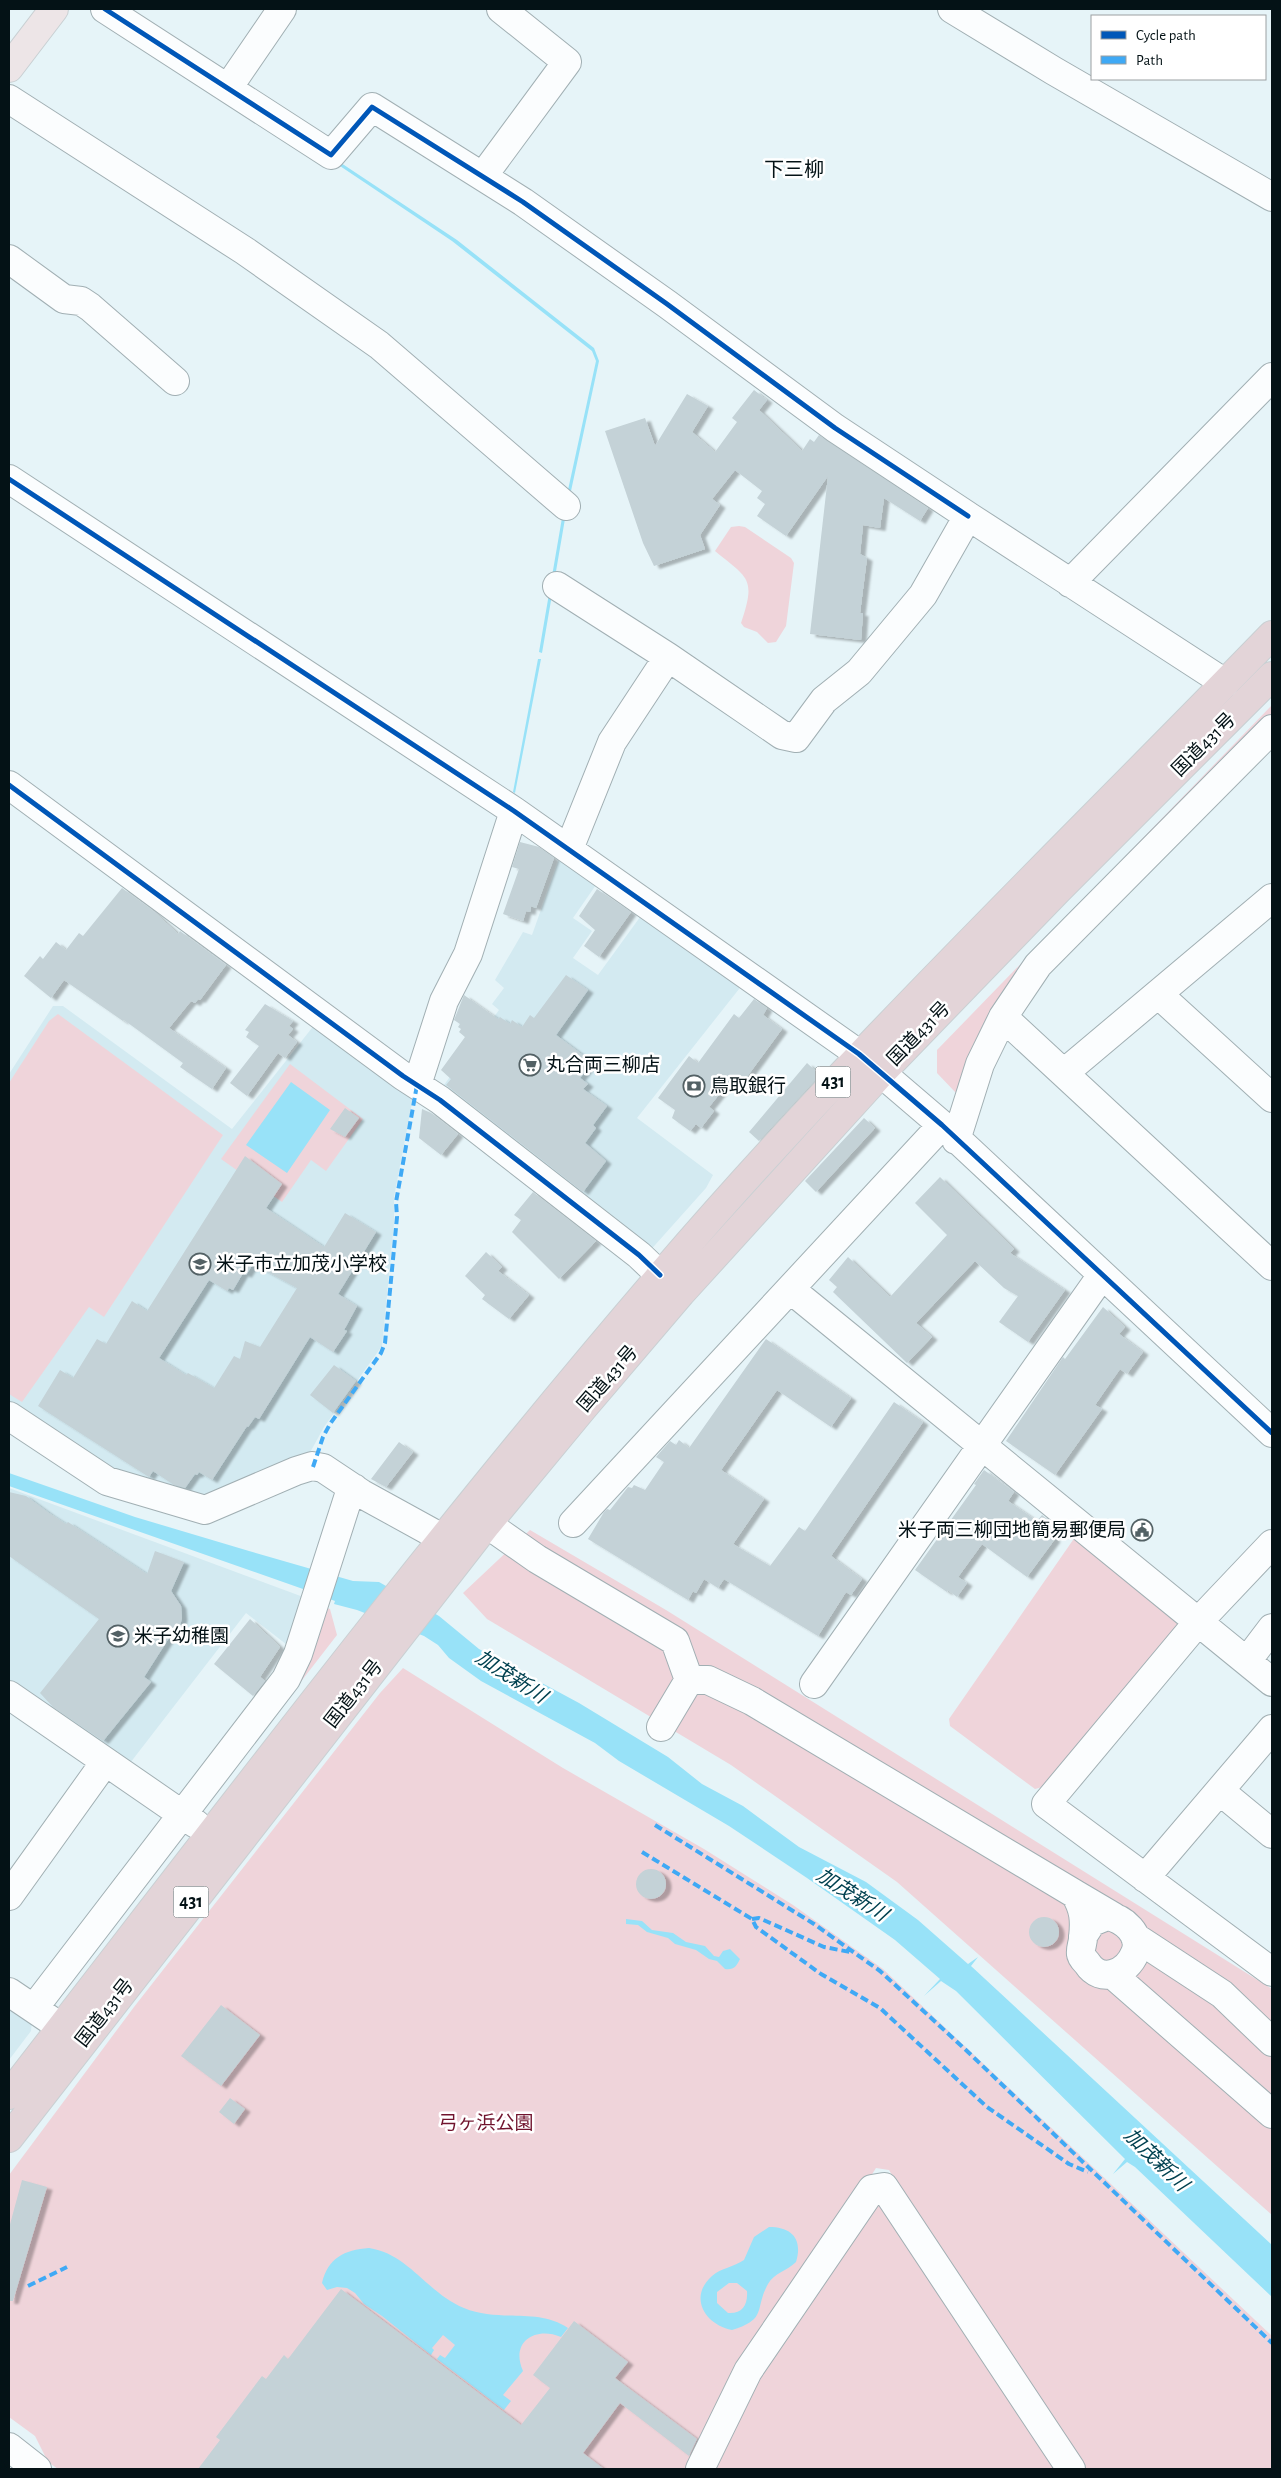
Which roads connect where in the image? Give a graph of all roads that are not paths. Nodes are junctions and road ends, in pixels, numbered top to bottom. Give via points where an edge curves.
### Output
1 (54, 9) edge
2 (105, 9) edge
3 (282, 9) edge
4 (501, 9) edge
5 (952, 9) edge
6 (9, 68) edge
7 (228, 88) junction
8 (9, 100) edge
9 (482, 176) junction
10 (1272, 197) edge
11 (9, 259) edge
12 (1272, 377) edge
13 (176, 381) dead end
14 (9, 479) edge
15 (566, 506) dead end
16 (968, 516) junction
17 (1070, 583) junction
18 (557, 586) dead end
19 (1272, 635) edge
20 (668, 657) junction
21 (1272, 676) edge
22 (1226, 683) junction
23 (1272, 728) edge
24 (9, 785) edge
25 (514, 811) junction
26 (569, 849) junction
27 (1268, 909) edge
28 (1158, 994) junction
29 (1003, 1017) junction
30 (859, 1054) junction
31 (882, 1072) junction
32 (1064, 1073) junction
33 (417, 1085) junction
34 (1272, 1098) edge
35 (949, 1132) junction
36 (1272, 1266) edge
37 (660, 1275) junction
38 (1102, 1275) junction
39 (790, 1290) junction
40 (9, 1416) edge
41 (1269, 1423) edge
42 (980, 1445) junction
43 (354, 1488) junction
44 (573, 1523) dead end
45 (487, 1524) junction
46 (442, 1538) junction
47 (1272, 1544) edge
48 (436, 1568) junction
49 (1198, 1622) junction
50 (1272, 1628) edge
51 (365, 1659) junction
52 (1247, 1662) junction
53 (689, 1680) junction
54 (1272, 1682) edge
55 (814, 1684) dead end
56 (11, 1702) edge
57 (661, 1726) dead end
58 (1272, 1729) edge
59 (105, 1762) junction
60 (1220, 1790) junction
61 (182, 1814) junction
62 (1272, 1834) edge
63 (211, 1836) junction
64 (1145, 1878) junction
65 (1075, 1894) junction
66 (9, 1896) edge
67 (1114, 1917) junction
68 (1083, 1936) junction
69 (1135, 1936) junction
70 (1272, 1972) edge
71 (1113, 1975) junction
72 (9, 1992) edge
73 (34, 2008) junction
74 (61, 2027) junction
75 (1272, 2042) edge
76 (9, 2095) edge
77 (1272, 2114) edge
78 (9, 2138) edge
79 (13, 2441) edge
80 (37, 2469) edge
81 (700, 2469) edge
82 (1071, 2469) edge

1 - 6 main road
2 - 7 street
3 - 7 street
4 - 9 street via 567,62
5 - 10 street
7 - 9 street via 331,155 372,107
8 - 15 street via 245,251 379,345
9 - 16 street via 667,304 835,428
11 - 13 street via 64,299 90,306
12 - 17 street
14 - 25 street
16 - 17 street
16 - 20 street via 923,595 859,672 824,700 796,738 782,736
17 - 22 street
18 - 20 street
19 - 22 highway, 国道431号 / 431
20 - 26 street via 612,742
21 - 31 highway, 国道431号 / 431
22 - 30 highway, 国道431号 / 431
23 - 29 street via 1038,964
24 - 33 street
25 - 26 street
25 - 33 street via 468,954 444,1001
26 - 30 street
27 - 28 street
28 - 32 street
28 - 34 street
29 - 32 street
29 - 35 street
30 - 31 street
30 - 37 highway, 国道431号 / 431
31 - 35 street
31 - 45 highway, 国道431号 / 431 via 681,1293
32 - 36 street
33 - 37 street via 632,1249
35 - 38 street
35 - 39 street
37 - 46 highway, 国道431号 / 431
38 - 41 street
38 - 42 street
39 - 42 street
39 - 44 street
40 - 43 street via 107,1482 205,1510 304,1467 323,1468
42 - 49 street
42 - 55 street
43 - 46 street
43 - 61 street via 292,1669 275,1696
45 - 48 highway, 国道431号 / 431
45 - 53 street via 537,1559 675,1641
46 - 48 highway, 国道431号 / 431
47 - 49 street
48 - 51 highway, 国道431号 / 431
49 - 52 street
49 - 64 street via 1046,1804
50 - 52 street
51 - 63 highway, 国道431号 / 431
51 - 78 highway, 国道431号 / 431
52 - 54 street
53 - 57 street
53 - 65 street via 708,1680 752,1701
56 - 59 street
58 - 60 street
59 - 61 street
59 - 66 street
60 - 62 street
60 - 64 street
61 - 63 street
61 - 73 street
63 - 74 highway, 国道431号 / 431
64 - 70 street
65 - 67 street
65 - 68 street via 1083,1908
67 - 68 street via 1107,1916 1092,1922
67 - 69 street via 1125,1922
68 - 71 street via 1081,1954 1089,1966 1100,1974
69 - 71 street via 1136,1952 1126,1968
69 - 75 street via 1222,1994
71 - 77 street
72 - 73 street
73 - 74 street
74 - 76 highway, 国道431号 / 431
79 - 80 street
81 - 82 street via 748,2371 872,2189 884,2186

